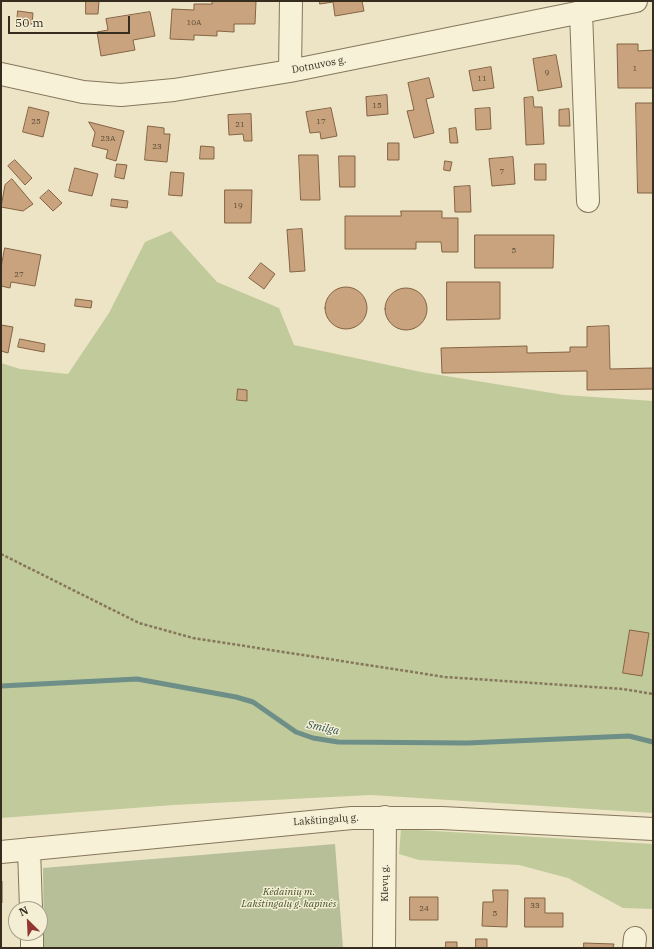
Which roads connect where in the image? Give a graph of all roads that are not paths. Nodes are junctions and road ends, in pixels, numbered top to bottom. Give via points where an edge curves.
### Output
1 (291, 1) edge
2 (632, 1) edge
3 (581, 12) junction
4 (290, 70) junction
5 (1, 74) edge
6 (588, 201) dead end
7 (384, 817) junction
8 (653, 829) edge
9 (30, 849) junction
10 (1, 852) edge
11 (31, 901) edge
12 (384, 948) edge

1 - 4 street
2 - 3 street, Dotnuvos g.
3 - 4 street, Dotnuvos g.
3 - 6 street
4 - 5 street, Dotnuvos g. via 174,90 121,95 83,92
7 - 8 street, Lakštingalų g.
7 - 9 street, Lakštingalų g. via 307,821
7 - 12 street, Klevų g.
9 - 10 street, Lakštingalų g.
9 - 11 street

